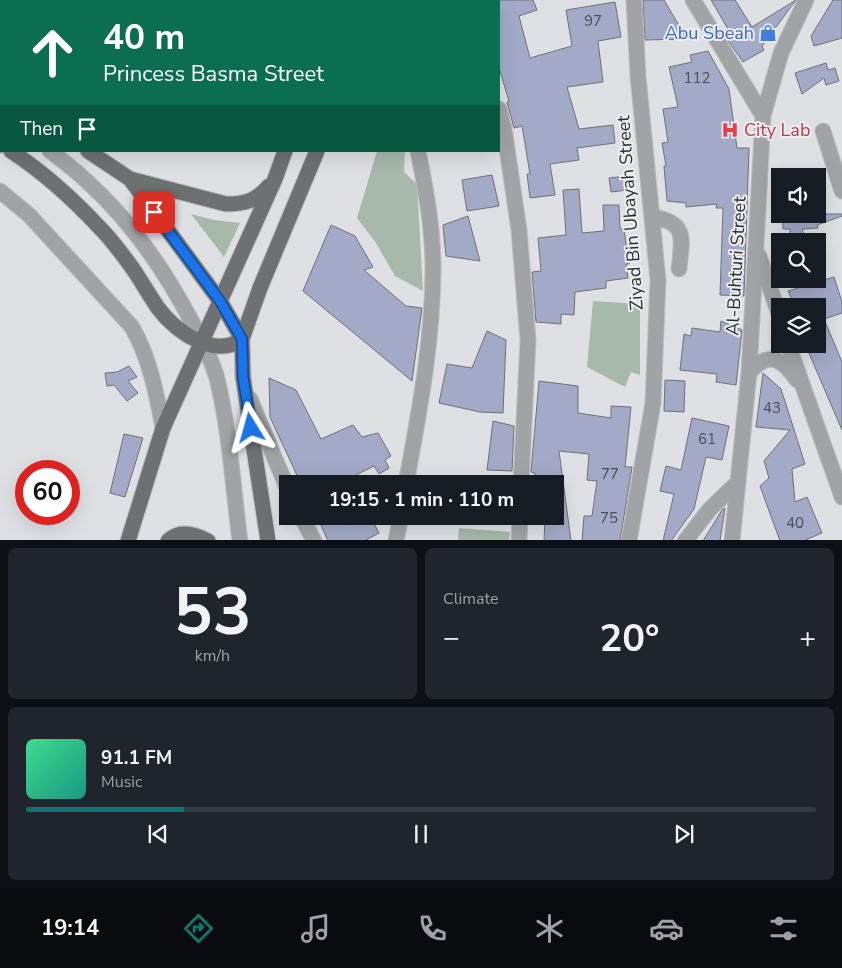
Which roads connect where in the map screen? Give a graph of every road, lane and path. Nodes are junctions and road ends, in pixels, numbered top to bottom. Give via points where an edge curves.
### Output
1 (634, 0) edge
2 (693, 0) edge
3 (806, 0) edge
4 (500, 113) edge
5 (763, 116) junction
6 (823, 131) dead end
7 (12, 152) edge
8 (51, 152) edge
9 (89, 152) edge
10 (285, 152) edge
11 (317, 152) edge
12 (418, 152) edge
13 (275, 179) junction
14 (130, 180) junction
15 (842, 191) edge
16 (0, 192) edge
17 (652, 217) junction
18 (757, 250) junction
19 (680, 269) dead end
20 (773, 298) edge
21 (220, 301) junction
22 (242, 339) junction
23 (202, 342) junction
24 (791, 353) edge
25 (749, 373) junction
26 (802, 387) junction
27 (246, 393) junction
28 (164, 428) junction
29 (836, 457) edge
30 (282, 475) edge
31 (408, 475) edge
32 (521, 475) edge
33 (737, 482) junction
34 (842, 497) edge
35 (306, 525) edge
36 (398, 525) edge
37 (520, 525) edge
38 (128, 540) edge
39 (168, 540) edge
40 (208, 540) edge
41 (240, 540) edge
42 (268, 540) edge
43 (314, 540) edge
44 (396, 540) edge
45 (519, 540) edge
46 (629, 540) edge
47 (685, 540) edge
48 (732, 540) edge

1 - 17 street, Ziyad Bin Ubayah Street
2 - 5 street
3 - 5 street, Al-Buhturi Street via 781,53
4 - 32 street via 519,230 528,340
5 - 18 street, Al-Buhturi Street
6 - 15 street
7 - 23 main road via 70,198 106,236 167,318 177,328
8 - 23 street via 92,185 132,228 178,295
9 - 14 main road
10 - 13 main road
11 - 22 main road
12 - 31 street via 429,213 433,268 425,376
13 - 14 main road via 262,194 242,204 210,201
13 - 21 main road
14 - 21 main road
16 - 28 street via 30,215 132,327 154,379
17 - 19 street via 668,219 681,233
17 - 46 street, Ziyad Bin Ubayah Street via 658,280 653,403
18 - 20 street
18 - 25 street, Al-Buhturi Street
21 - 22 main road
21 - 23 main road
22 - 23 main road via 225,346
22 - 27 main road
23 - 28 main road
23 - 41 street via 218,381
24 - 26 street
25 - 26 street via 760,361 778,360
25 - 33 street, Al-Buhturi Street
26 - 29 street
27 - 30 street
27 - 42 main road
28 - 38 main road
29 - 34 street
33 - 47 street
33 - 48 street, Al-Buhturi Street
35 - 43 street
36 - 44 street
37 - 45 street
39 - 40 main road via 180,534 194,534

